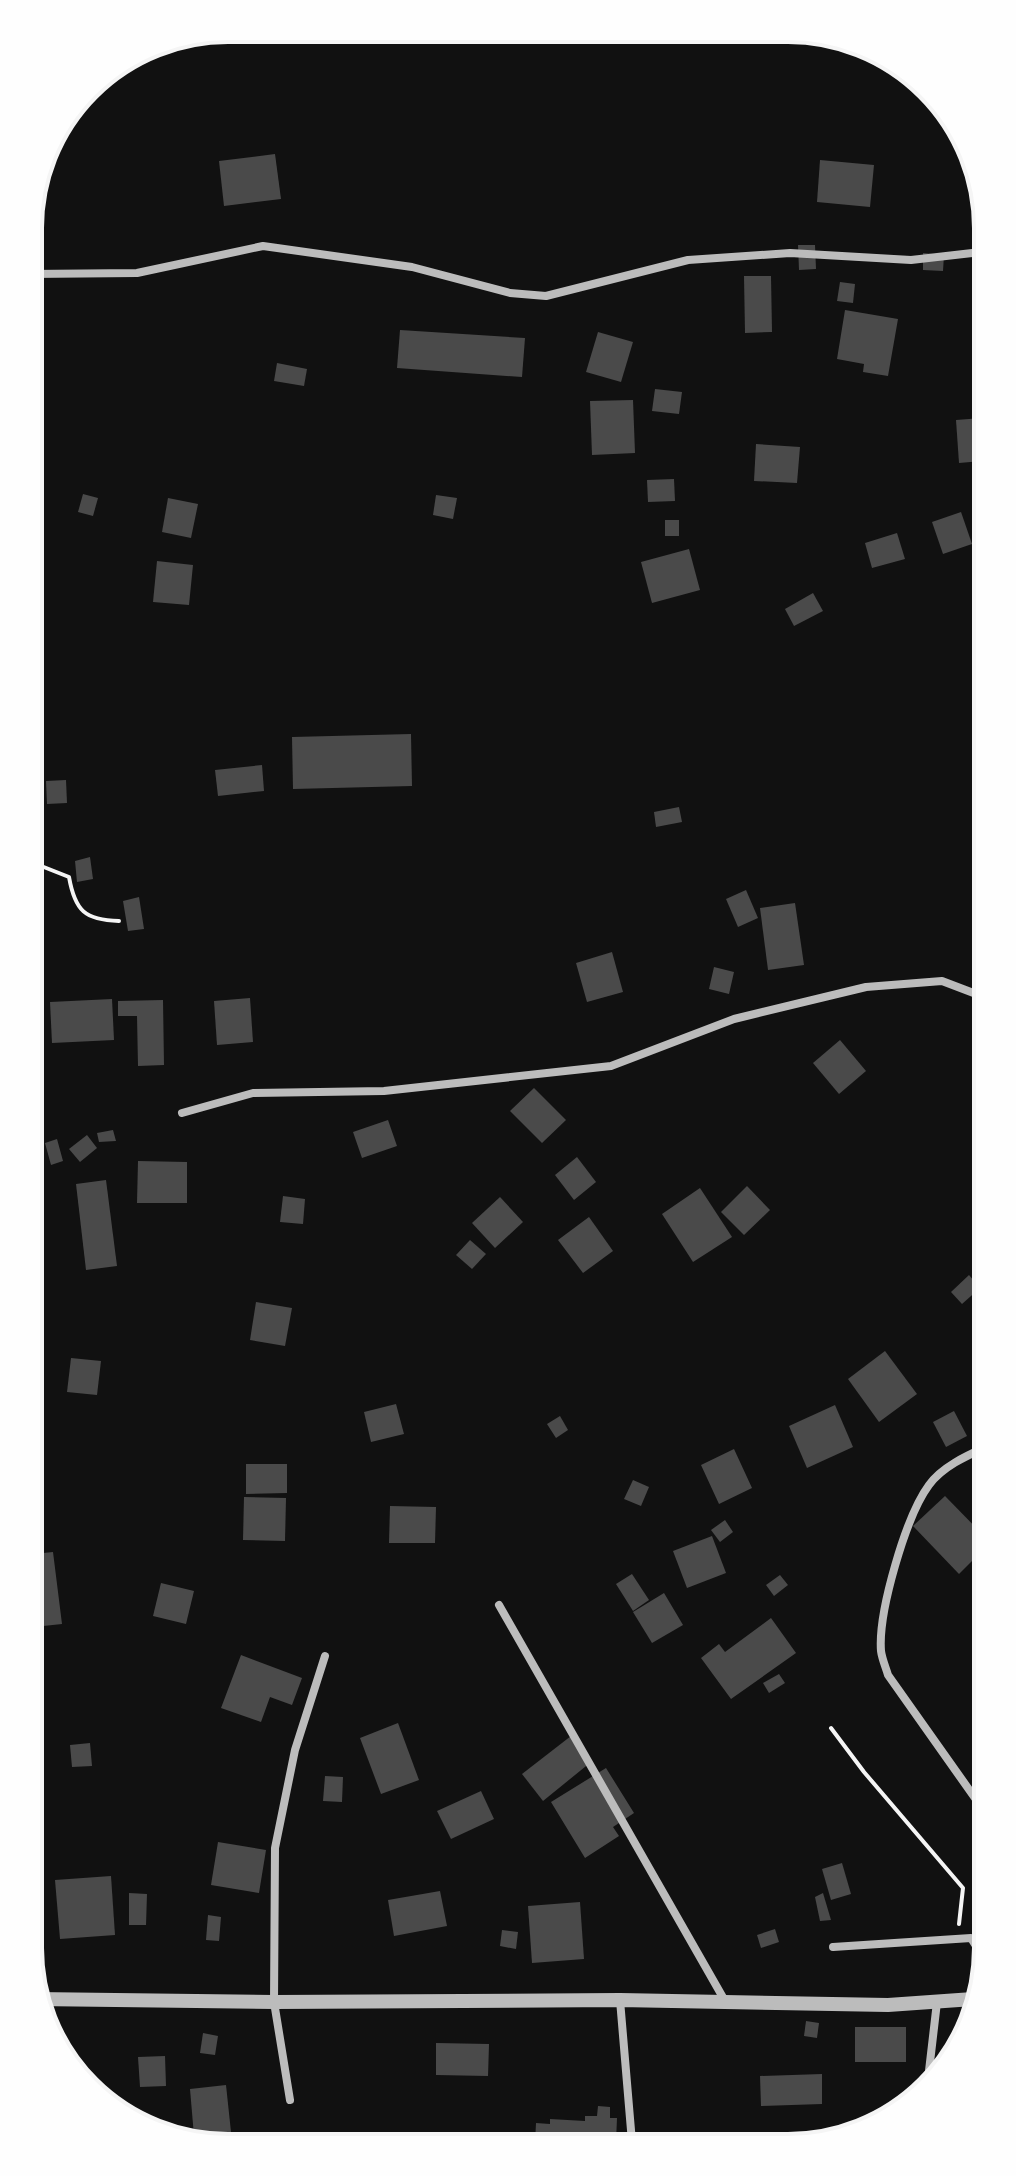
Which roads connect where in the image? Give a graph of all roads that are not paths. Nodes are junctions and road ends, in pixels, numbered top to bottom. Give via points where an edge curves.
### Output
1 (974, 253) edge
2 (42, 274) edge
3 (974, 993) edge
4 (182, 1113) dead end
5 (974, 1453) edge
6 (499, 1605) dead end
7 (325, 1656) dead end
8 (974, 1797) edge
9 (974, 1943) edge
10 (833, 1947) dead end
11 (49, 1999) edge
12 (620, 2000) junction
13 (966, 2000) edge
14 (274, 2002) junction
15 (725, 2002) junction
16 (937, 2002) junction
17 (929, 2067) edge
18 (290, 2100) dead end
19 (631, 2134) edge

1 - 2 street via 911,260 790,253 688,260 546,296 510,293 412,267 263,246 137,273
3 - 4 street via 942,981 866,987 734,1019 611,1066 384,1091 253,1093
5 - 8 street via 931,1482 914,1508 884,1613 881,1652 888,1675
6 - 15 street
7 - 14 street via 295,1750 275,1848
9 - 10 street via 958,1938
11 - 14 street
12 - 14 street
12 - 15 street
12 - 19 street
13 - 16 street
14 - 18 street
15 - 16 street
16 - 17 street

